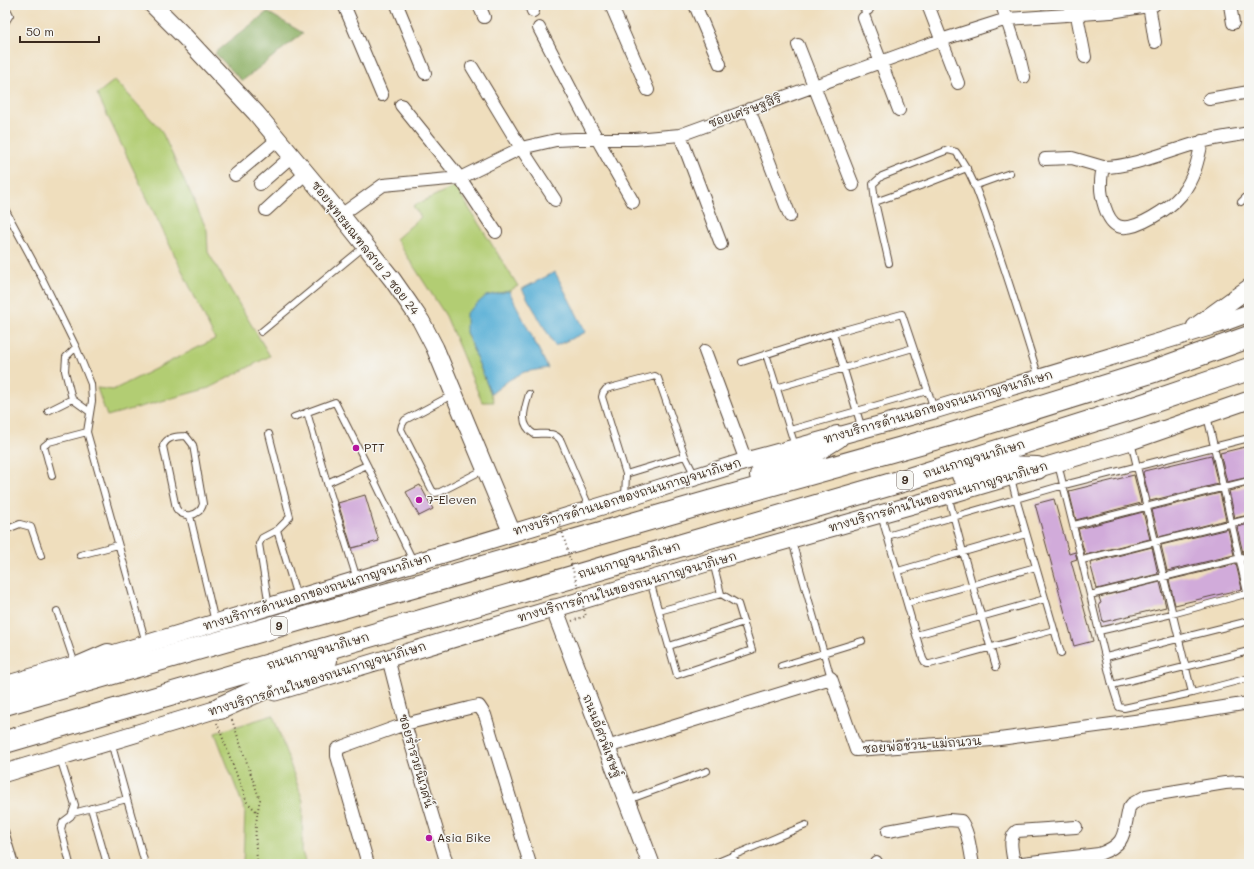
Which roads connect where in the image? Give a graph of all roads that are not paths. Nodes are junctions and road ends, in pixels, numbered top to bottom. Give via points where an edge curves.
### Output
1 (5, 5) edge
2 (154, 5) edge
3 (344, 5) edge
4 (397, 5) edge
5 (479, 5) edge
6 (611, 5) edge
7 (695, 5) edge
8 (928, 5) edge
9 (1002, 5) edge
10 (1151, 5) edge
11 (1230, 5) edge
12 (1076, 10) edge
13 (865, 11) edge
14 (484, 17) dead end
15 (1007, 18) junction
16 (5, 23) edge
17 (1233, 23) dead end
18 (539, 28) dead end
19 (941, 40) junction
20 (1155, 42) dead end
21 (798, 44) dead end
22 (1085, 57) dead end
23 (881, 62) junction
24 (720, 64) dead end
25 (472, 66) dead end
26 (425, 73) dead end
27 (1024, 78) dead end
28 (958, 83) dead end
29 (815, 86) junction
30 (648, 90) dead end
31 (1249, 92) edge
32 (382, 95) dead end
33 (1209, 99) dead end
34 (401, 105) dead end
35 (749, 110) junction
36 (899, 110) dead end
37 (1249, 133) edge
38 (680, 134) junction
39 (597, 138) junction
40 (278, 139) junction
41 (1202, 141) junction
42 (521, 148) junction
43 (292, 156) junction
44 (1045, 159) dead end
45 (1103, 167) junction
46 (967, 168) junction
47 (306, 173) junction
48 (1010, 173) dead end
49 (235, 175) dead end
50 (460, 178) junction
51 (260, 184) dead end
52 (853, 185) dead end
53 (974, 186) junction
54 (1249, 194) edge
55 (556, 200) dead end
56 (633, 202) dead end
57 (875, 202) junction
58 (1241, 202) dead end
59 (5, 210) edge
60 (266, 210) dead end
61 (341, 215) junction
62 (790, 216) dead end
63 (496, 232) dead end
64 (721, 244) dead end
65 (365, 245) junction
66 (889, 263) dead end
67 (1249, 288) edge
68 (1249, 314) edge
69 (261, 332) dead end
70 (833, 333) junction
71 (1186, 334) junction
72 (1249, 337) edge
73 (76, 347) junction
74 (913, 348) junction
75 (705, 351) dead end
76 (766, 354) junction
77 (742, 362) dead end
78 (844, 369) junction
79 (1249, 369) edge
80 (1039, 378) junction
81 (776, 388) junction
82 (927, 391) junction
83 (454, 394) junction
84 (529, 394) dead end
85 (72, 399) junction
86 (1249, 400) edge
87 (934, 410) junction
88 (48, 411) dead end
89 (857, 411) junction
90 (1249, 411) edge
91 (90, 412) junction
92 (307, 412) junction
93 (294, 417) dead end
94 (1199, 421) junction
95 (790, 430) junction
96 (862, 430) junction
97 (87, 432) junction
98 (269, 434) dead end
99 (837, 437) junction
100 (1249, 438) edge
101 (1131, 442) junction
102 (1214, 446) junction
103 (795, 448) junction
104 (685, 456) junction
105 (746, 461) junction
106 (1058, 463) junction
107 (1138, 465) junction
108 (367, 466) junction
109 (1037, 468) junction
110 (486, 469) junction
111 (626, 474) junction
112 (52, 476) dead end
113 (1011, 476) junction
114 (696, 477) junction
115 (909, 479) junction
116 (1249, 481) edge
117 (327, 483) junction
118 (1064, 485) junction
119 (1224, 488) junction
120 (948, 495) junction
121 (1016, 498) junction
122 (625, 499) junction
123 (709, 502) junction
124 (1147, 506) junction
125 (590, 509) junction
126 (881, 514) junction
127 (190, 516) junction
128 (954, 517) junction
129 (1249, 519) edge
130 (1231, 523) junction
131 (1074, 525) junction
132 (5, 530) edge
133 (277, 530) junction
134 (512, 533) junction
135 (1026, 534) junction
136 (887, 536) junction
137 (792, 539) junction
138 (1155, 542) junction
139 (118, 545) junction
140 (963, 552) junction
141 (80, 555) dead end
142 (41, 556) dead end
143 (1249, 556) edge
144 (1239, 559) junction
145 (1082, 560) junction
146 (713, 561) junction
147 (414, 563) junction
148 (1036, 567) junction
149 (898, 571) junction
150 (1164, 577) junction
151 (358, 580) junction
152 (650, 581) junction
153 (972, 585) junction
154 (721, 594) junction
155 (1248, 594) edge
156 (1090, 595) junction
157 (297, 598) junction
158 (1045, 599) junction
159 (1249, 601) edge
160 (907, 603) junction
161 (269, 606) junction
162 (554, 608) junction
163 (57, 611) dead end
164 (659, 611) junction
165 (1172, 614) junction
166 (982, 617) junction
167 (1249, 621) edge
168 (215, 622) junction
169 (744, 622) junction
170 (392, 629) junction
171 (1054, 630) junction
172 (1099, 631) junction
173 (916, 635) junction
174 (1178, 639) junction
175 (862, 641) dead end
176 (146, 643) junction
177 (669, 646) junction
178 (990, 647) junction
179 (1249, 651) edge
180 (824, 653) junction
181 (1061, 653) dead end
182 (108, 655) junction
183 (1106, 657) junction
184 (388, 658) junction
185 (75, 664) junction
186 (781, 666) dead end
187 (996, 667) dead end
188 (1185, 667) junction
189 (831, 678) junction
190 (1249, 678) edge
191 (5, 685) edge
192 (1112, 685) junction
193 (1192, 693) junction
194 (5, 700) edge
195 (1249, 703) edge
196 (5, 704) edge
197 (220, 709) junction
198 (405, 724) junction
199 (110, 740) junction
200 (5, 742) edge
201 (607, 747) junction
202 (59, 756) junction
203 (707, 771) dead end
204 (5, 773) edge
205 (1249, 784) edge
206 (127, 799) junction
207 (627, 801) junction
208 (91, 808) junction
209 (73, 813) junction
210 (806, 825) dead end
211 (1076, 827) dead end
212 (5, 831) edge
213 (888, 831) dead end
214 (733, 855) junction
215 (15, 864) edge
216 (70, 864) edge
217 (107, 864) edge
218 (144, 864) edge
219 (368, 864) edge
220 (447, 864) edge
221 (530, 864) edge
222 (651, 864) edge
223 (713, 864) edge
224 (736, 864) edge
225 (973, 864) edge
226 (1014, 864) edge

1 - 16 lane via 10,15
2 - 40 main road, ซอยพุทธมณฑลสาย 2 ซอย 24
3 - 32 street
4 - 26 street
5 - 14 street
6 - 30 street
7 - 24 street
8 - 19 street
9 - 15 street
10 - 12 street, ซอยเศรษฐสิริ via 1111,12
10 - 20 street
11 - 17 street
12 - 15 street, ซอยเศรษฐสิริ
12 - 22 street
13 - 23 street
15 - 19 street, ซอยเศรษฐสิริ
15 - 27 street
18 - 39 street
19 - 23 street, ซอยเศรษฐสิริ
19 - 28 street
21 - 29 street
23 - 29 street, ซอยเศรษฐสิริ
23 - 36 street
25 - 42 street
29 - 35 street, ซอยเศรษฐสิริ
29 - 52 street
31 - 33 street
34 - 50 street
35 - 38 street, ซอยเศรษฐสิริ
35 - 62 street
37 - 41 street
38 - 39 street, ซอยเศรษฐสิริ via 659,138
38 - 64 street
39 - 42 street, ซอยเศรษฐสิริ via 556,140
39 - 56 street
40 - 43 main road, ซอยพุทธมณฑลสาย 2 ซอย 24
40 - 49 street
41 - 45 street via 1131,163
41 - 45 street via 1198,163 1181,195 1161,212 1134,225 1118,226 1110,219 1101,194
42 - 50 street, ซอยเศรษฐสิริ
42 - 55 street
43 - 47 main road, ซอยพุทธมณฑลสาย 2 ซอย 24
43 - 51 street
44 - 45 street via 1072,158
46 - 53 lane
46 - 57 lane
46 - 57 lane via 956,152 948,150 879,178 873,184
47 - 60 street
47 - 61 main road, ซอยพุทธมณฑลสาย 2 ซอย 24
48 - 53 lane
50 - 61 street, ซอยเศรษฐสิริ via 383,185
50 - 63 street
53 - 80 lane
54 - 58 lane
57 - 66 lane
59 - 73 lane
61 - 65 main road, ซอยพุทธมณฑลสาย 2 ซอย 24
65 - 69 lane
65 - 83 main road, ซอยพุทธมณฑลสาย 2 ซอย 24 via 421,321
67 - 71 main road
68 - 71 main road, ทางบริการด้านนอกของถนนกาญจนาภิเษก
70 - 74 lane via 902,314
70 - 76 lane
70 - 78 lane
71 - 80 main road, ทางบริการด้านนอกของถนนกาญจนาภิเษก
72 - 123 highway, 9 via 1154,371 952,434
73 - 85 lane via 66,357
73 - 91 lane via 91,384
74 - 78 lane
74 - 82 lane
75 - 105 street
76 - 77 lane
76 - 81 lane
78 - 81 lane
78 - 89 lane
79 - 115 highway, ถนนกาญจนาภิเษก / 9
80 - 87 main road, ทางบริการด้านนอกของถนนกาญจนาภิเษก
81 - 95 lane
82 - 87 lane
82 - 89 lane
83 - 110 main road, ซอยพุทธมณฑลสาย 2 ซอย 24
83 - 110 lane via 405,420 402,429 435,492 440,492
84 - 125 lane via 523,412 528,429 534,434 554,433 558,436
85 - 88 lane
85 - 91 lane
86 - 94 main road, ทางบริการด้านในของถนนกาญจนาภิเษก
87 - 96 main road, ทางบริการด้านนอกของถนนกาญจนาภิเษก
89 - 95 lane
89 - 96 lane
90 - 94 main road
91 - 97 lane
92 - 93 lane
92 - 108 lane via 335,402
92 - 117 lane
94 - 101 main road, ทางบริการด้านในของถนนกาญจนาภิเษก
94 - 102 lane
95 - 103 lane
96 - 99 main road, ทางบริการด้านนอกของถนนกาญจนาภิเษก
97 - 112 lane via 49,442 44,446
97 - 139 lane
98 - 133 lane via 290,518
99 - 103 main road, ทางบริการด้านนอกของถนนกาญจนาภิเษก
99 - 123 highway via 795,461 731,485
100 - 102 lane
101 - 106 main road, ทางบริการด้านในของถนนกาญจนาภิเษก
101 - 107 lane
102 - 107 lane
102 - 119 lane
103 - 105 main road, ทางบริการด้านนอกของถนนกาญจนาภิเษก
104 - 111 lane
104 - 111 lane via 658,378 655,376 606,389 602,397
104 - 114 lane
105 - 114 main road, ทางบริการด้านนอกของถนนกาญจนาภิเษก
106 - 109 main road, ทางบริการด้านในของถนนกาญจนาภิเษก
106 - 118 lane
107 - 118 lane
107 - 124 lane
108 - 117 lane
108 - 147 lane
109 - 113 main road, ทางบริการด้านในของถนนกาญจนาภิเษก
109 - 115 highway via 1002,467 956,476
110 - 134 main road, ซอยพุทธมณฑลสาย 2 ซอย 24
111 - 122 lane
113 - 120 main road, ทางบริการด้านในของถนนกาญจนาภิเษก
113 - 121 lane
114 - 122 main road, ทางบริการด้านนอกของถนนกาญจนาภิเษก
115 - 170 highway, ถนนกาญจนาภิเษก / 9
116 - 119 lane
117 - 151 lane
118 - 121 lane
118 - 131 lane
119 - 124 lane
119 - 130 lane
120 - 126 main road, ทางบริการด้านในของถนนกาญจนาภิเษก
120 - 128 lane
121 - 128 lane
121 - 135 lane
122 - 125 main road, ทางบริการด้านนอกของถนนกาญจนาภิเษก
123 - 196 highway, 9
124 - 131 lane
124 - 138 lane
125 - 134 main road, ทางบริการด้านนอกของถนนกาญจนาภิเษก
126 - 136 lane
126 - 137 main road, ทางบริการด้านในของถนนกาญจนาภิเษก
127 - 127 lane via 180,513 176,508 163,446 170,438 186,436 193,445 203,504 198,513
127 - 168 lane
128 - 136 lane
128 - 140 lane
129 - 130 lane
130 - 138 lane
130 - 144 lane
131 - 145 lane
132 - 142 lane via 20,524 30,527
133 - 157 lane
133 - 161 lane via 262,538 259,544
134 - 147 main road, ทางบริการด้านนอกของถนนกาญจนาภิเษก
135 - 140 lane
135 - 148 lane
136 - 149 lane
137 - 146 main road, ทางบริการด้านในของถนนกาญจนาภิเษก
137 - 180 lane
138 - 145 lane
138 - 150 lane
139 - 141 lane
139 - 176 lane
140 - 149 lane
140 - 153 lane
143 - 144 lane
144 - 150 lane
144 - 155 lane
145 - 156 lane
146 - 152 main road, ทางบริการด้านในของถนนกาญจนาภิเษก
146 - 154 lane
147 - 151 main road, ทางบริการด้านนอกของถนนกาญจนาภิเษก
148 - 153 lane
148 - 158 lane
149 - 160 lane
150 - 156 lane
150 - 165 lane
151 - 157 main road, ทางบริการด้านนอกของถนนกาญจนาภิเษก
152 - 162 main road, ทางบริการด้านในของถนนกาญจนาภิเษก
152 - 164 lane
153 - 160 lane
153 - 166 lane
154 - 164 lane
154 - 169 lane via 738,604
155 - 159 lane
155 - 165 lane
156 - 172 lane
157 - 161 main road, ทางบริการด้านนอกของถนนกาญจนาภิเษก
158 - 166 lane
158 - 171 lane
160 - 173 lane
161 - 168 main road, ทางบริการด้านนอกของถนนกาญจนาภิเษก
162 - 184 main road, ทางบริการด้านในของถนนกาญจนาภิเษก
162 - 201 main road, ถนนอัศวพิเชษฐ์
163 - 185 lane
164 - 177 lane
165 - 172 lane
165 - 174 lane
166 - 173 lane
166 - 178 lane
167 - 174 lane
168 - 176 main road, ทางบริการด้านนอกของถนนกาญจนาภิเษก
169 - 177 lane
169 - 177 lane via 752,650 678,675
170 - 197 highway
170 - 200 highway, ถนนกาญจนาภิเษก / 9
171 - 178 lane
171 - 181 lane
172 - 183 lane
173 - 178 lane via 926,664
174 - 183 lane
174 - 188 lane
175 - 180 lane
176 - 182 main road, ทางบริการด้านนอกของถนนกาญจนาภิเษก
178 - 187 lane
179 - 188 lane
180 - 186 lane
180 - 189 lane
182 - 185 main road, ทางบริการด้านนอกของถนนกาญจนาภิเษก
182 - 194 highway
183 - 192 lane
184 - 197 main road, ทางบริการด้านในของถนนกาญจนาภิเษก
184 - 198 street, ซอยร่ำรวยนิเวศน์
185 - 191 main road, ทางบริการด้านนอกของถนนกาญจนาภิเษก
188 - 192 lane
188 - 193 lane
189 - 195 street, ซอยพ่อช้วน-แม่ถนวน via 856,750 992,740
189 - 201 street
190 - 193 lane
192 - 193 lane via 1121,708
197 - 199 main road, ทางบริการด้านในของถนนกาญจนาภิเษก
198 - 219 street via 337,749
198 - 220 street, ซอยร่ำรวยนิเวศน์
198 - 221 street via 479,706 485,715
199 - 202 main road, ทางบริการด้านในของถนนกาญจนาภิเษก
199 - 206 lane
201 - 207 main road, ถนนอัศวพิเชษฐ์
202 - 204 main road, ทางบริการด้านในของถนนกาญจนาภิเษก
202 - 209 lane via 74,805
203 - 207 lane
205 - 226 street via 1225,783 1146,796 1129,808 1122,841 1107,852
206 - 208 lane
206 - 218 lane
207 - 222 main road, ถนนอัศวพิเชษฐ์
208 - 209 lane
208 - 217 lane
209 - 216 lane via 63,822 61,829
210 - 214 lane
211 - 226 street via 1017,831 1012,834 1011,840
212 - 215 lane
213 - 225 street via 950,820 961,821
214 - 223 lane
214 - 224 lane

